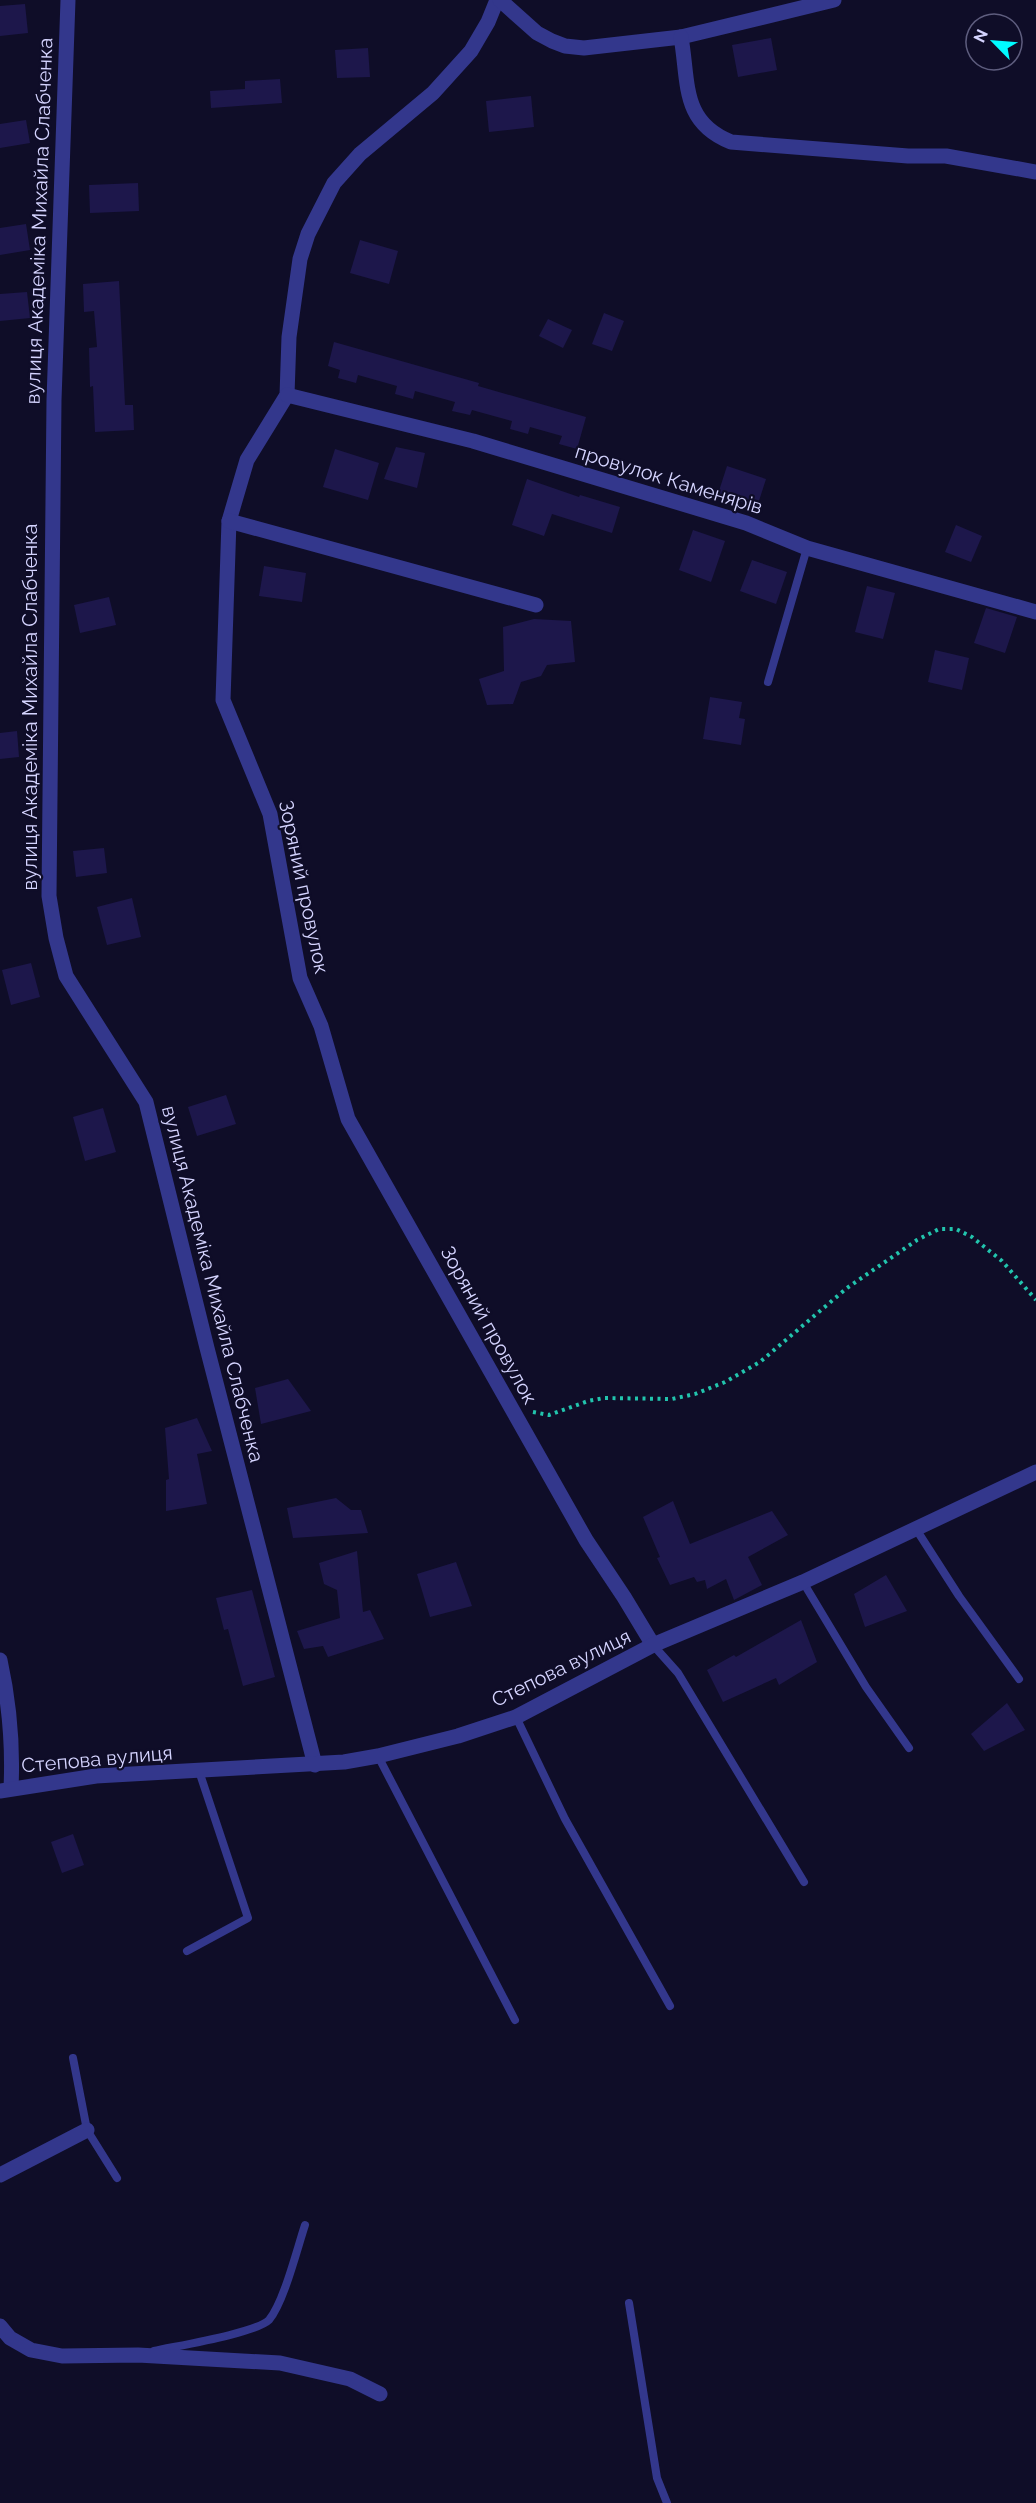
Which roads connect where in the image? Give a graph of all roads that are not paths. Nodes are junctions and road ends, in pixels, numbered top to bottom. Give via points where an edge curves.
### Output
1 (68, 0) edge
2 (499, 0) edge
3 (834, 0) edge
4 (681, 37) junction
5 (1036, 172) edge
6 (287, 395) junction
7 (229, 521) junction
8 (807, 548) junction
9 (536, 605) dead end
10 (1036, 612) edge
11 (768, 682) dead end
12 (1036, 1472) edge
13 (916, 1529) junction
14 (803, 1582) junction
15 (653, 1645) junction
16 (0, 1660) edge
17 (1019, 1679) dead end
18 (516, 1717) junction
19 (909, 1748) dead end
20 (378, 1756) junction
21 (315, 1765) junction
22 (199, 1771) junction
23 (5, 1789) edge
24 (804, 1882) dead end
25 (187, 1951) dead end
26 (670, 2006) dead end
27 (514, 2020) dead end
28 (73, 2058) dead end
29 (87, 2130) junction
30 (0, 2175) edge
31 (117, 2178) dead end
32 (305, 2225) dead end
33 (629, 2303) dead end
34 (0, 2326) edge
35 (5, 2342) edge
36 (138, 2355) junction
37 (380, 2394) dead end
38 (667, 2503) edge

1 - 21 street, вулиця Академіка Михайла Слабченка via 54,400 49,896 66,976 146,1102
2 - 4 street via 537,33 565,46 584,48
2 - 6 street, Зоряний провулок via 471,51 433,93 360,154 334,183 317,212 300,259 289,337
3 - 4 street
4 - 5 street via 693,111 714,135 731,142 945,156
6 - 7 street, Зоряний провулок via 247,460
6 - 8 street, провулок Каменярів via 484,445 746,523
7 - 9 street
7 - 15 street, Зоряний провулок via 223,700 270,814 300,978 321,1026 348,1119 586,1540
8 - 10 street, провулок Каменярів
8 - 11 lane
12 - 13 street, Степова вулиця
13 - 14 street, Степова вулиця
13 - 17 lane
14 - 15 street, Степова вулиця
14 - 19 lane via 866,1687
15 - 18 street, Степова вулиця
15 - 24 lane via 678,1673
16 - 23 street via 12,1763
18 - 20 street, Степова вулиця
18 - 26 lane via 565,1819
20 - 21 street, Степова вулиця
20 - 27 lane
21 - 22 street, Степова вулиця
22 - 23 street, Степова вулиця via 96,1776
22 - 25 lane via 248,1918
28 - 29 lane
29 - 30 street
29 - 31 lane
32 - 36 lane via 276,2309 267,2322
33 - 38 lane via 657,2478
34 - 35 street
35 - 36 street via 62,2356
36 - 37 street via 280,2362 350,2379

